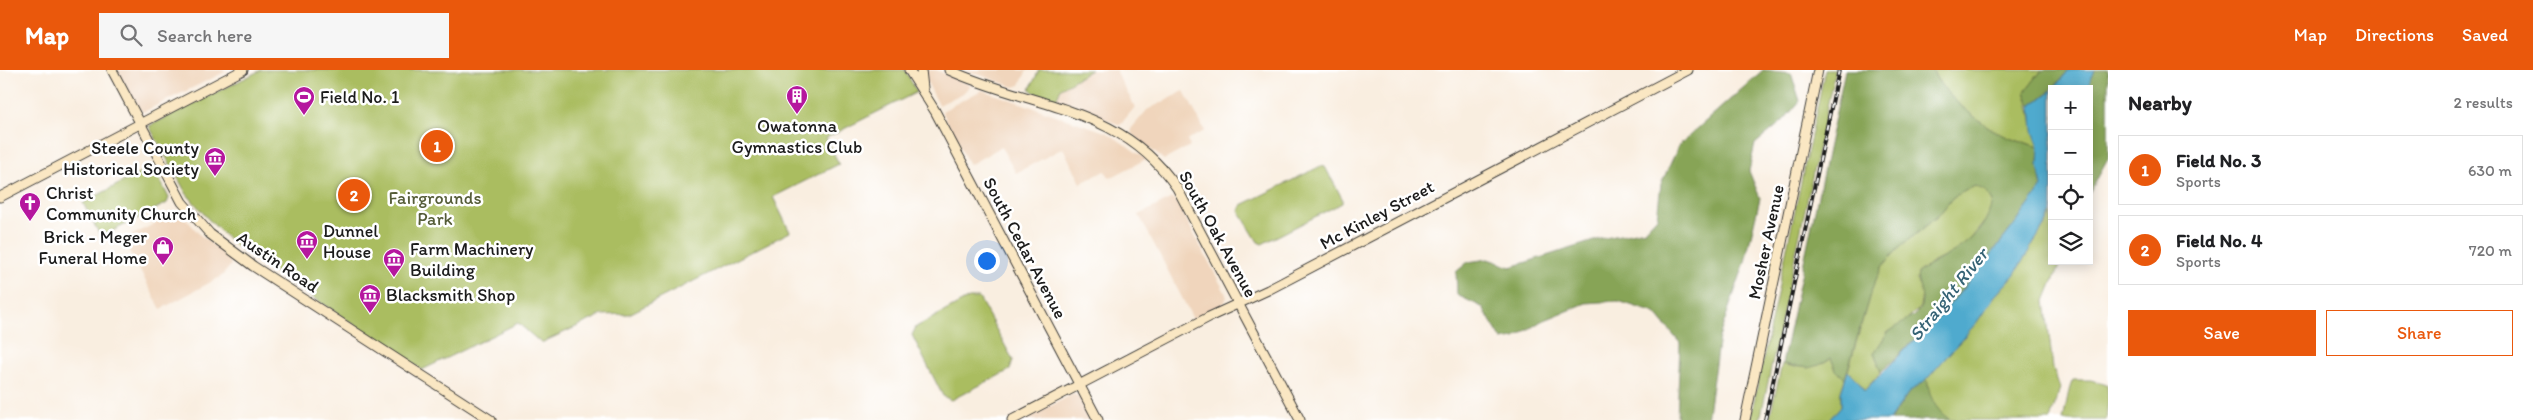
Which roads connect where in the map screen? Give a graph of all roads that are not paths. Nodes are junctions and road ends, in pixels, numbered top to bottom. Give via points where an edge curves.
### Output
1 (112, 70) edge
2 (243, 70) edge
3 (909, 70) edge
4 (921, 70) edge
5 (949, 70) edge
6 (1688, 70) edge
7 (1818, 70) edge
8 (924, 91) junction
9 (139, 123) junction
10 (0, 197) edge
11 (1238, 304) junction
12 (1079, 385) junction
13 (491, 420) edge
14 (1012, 420) edge
15 (1098, 420) edge
16 (1300, 420) edge
17 (1745, 420) edge

1 - 9 street, Austin Road
2 - 9 street
3 - 8 street, South Cedar Avenue
4 - 8 street, South Cedar Avenue
5 - 11 street, South Oak Avenue via 1093,120 1138,145 1158,162 1177,188
6 - 11 street, Mc Kinley Street
7 - 17 street, Mosher Avenue
8 - 12 street, South Cedar Avenue
9 - 10 street
9 - 13 street, Austin Road via 182,202 220,243
11 - 12 street, Mc Kinley Street
11 - 16 street, South Oak Avenue
12 - 14 street, Mc Kinley Street
12 - 15 street, South Cedar Avenue

